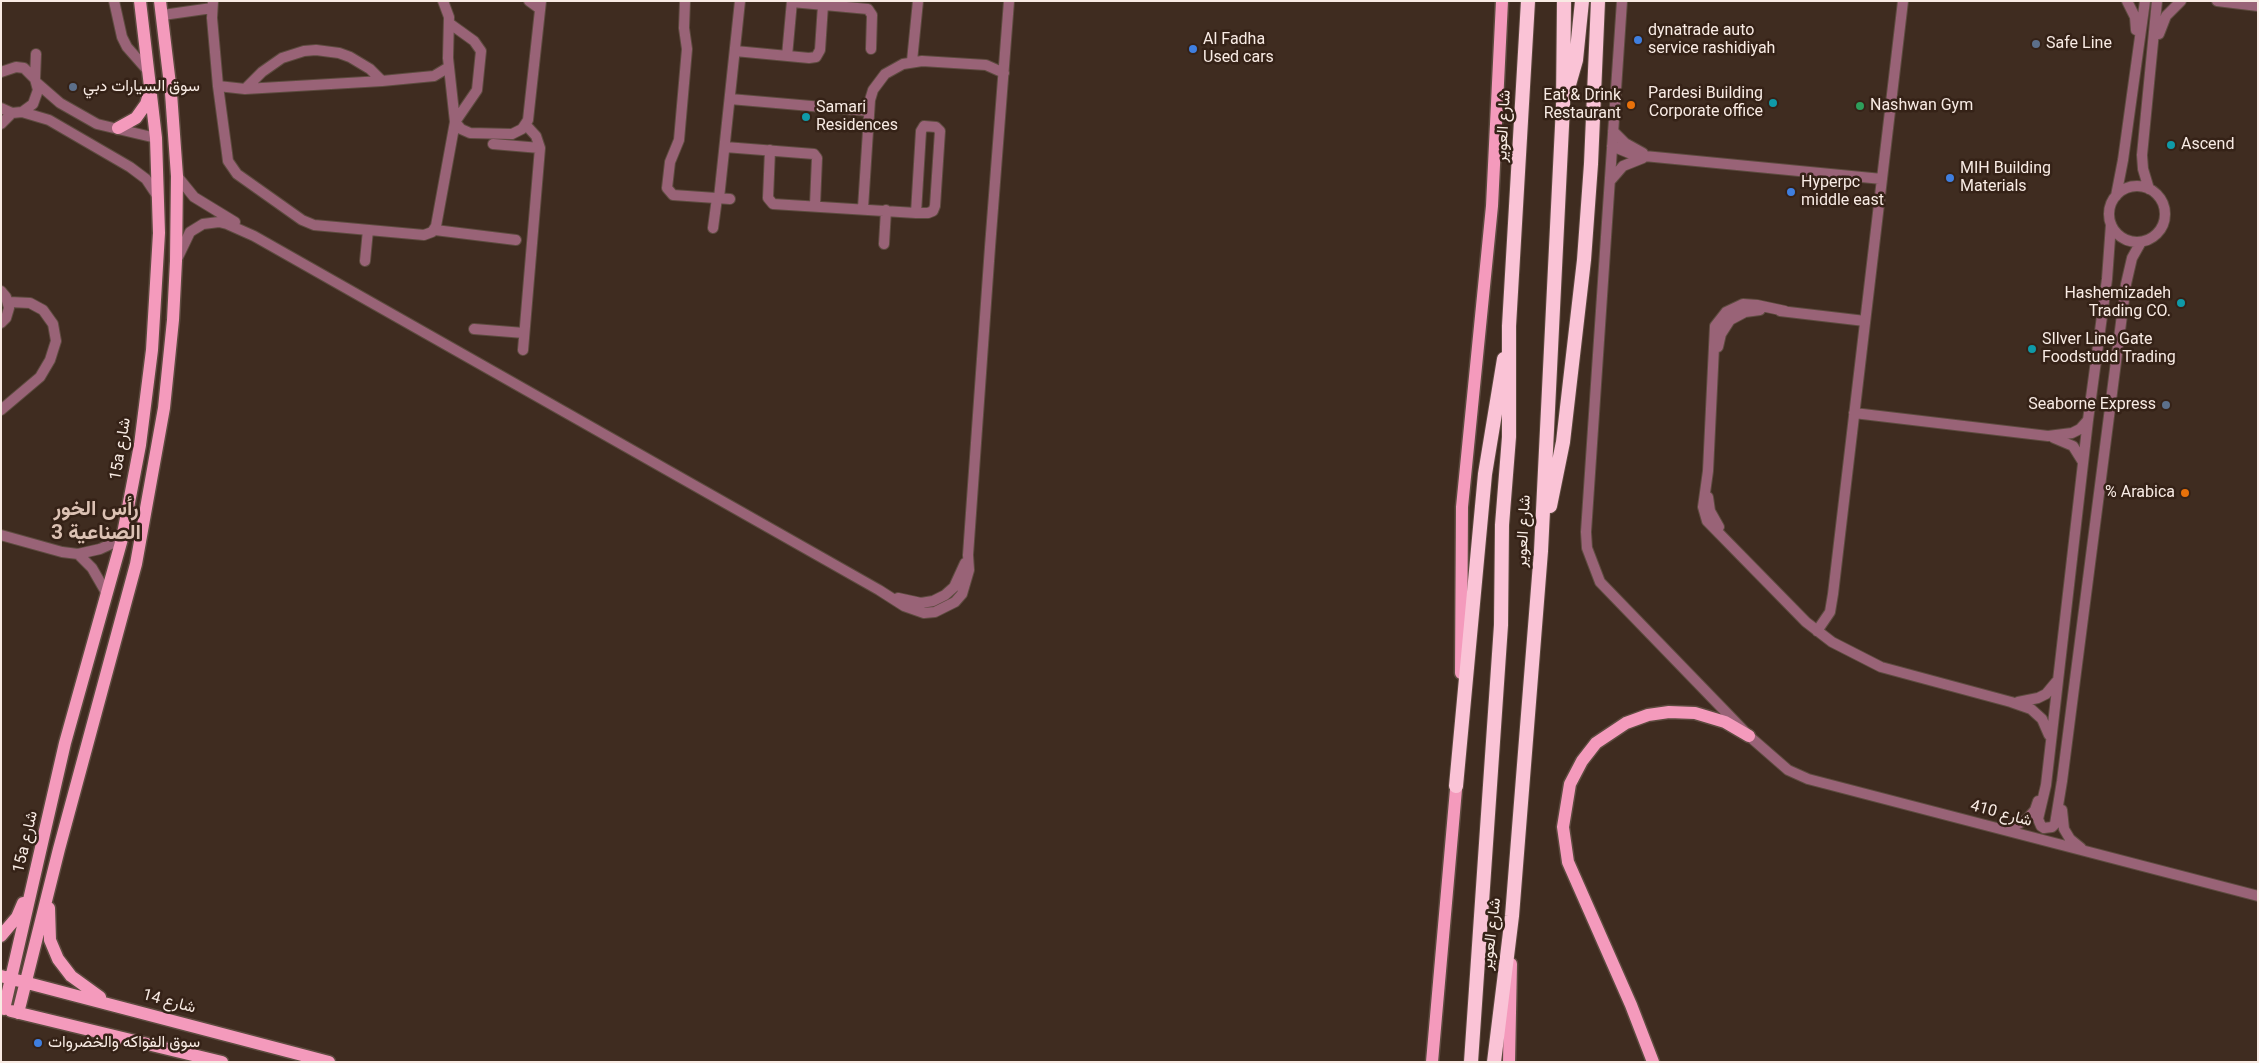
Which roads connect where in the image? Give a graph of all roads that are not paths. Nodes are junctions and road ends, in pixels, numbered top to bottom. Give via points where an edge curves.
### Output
1 (114, 1) edge
2 (140, 1) edge
3 (160, 1) edge
4 (529, 1) edge
5 (685, 1) edge
6 (740, 1) edge
7 (918, 1) edge
8 (1009, 1) edge
9 (1502, 1) edge
10 (1528, 1) edge
11 (1564, 1) edge
12 (1582, 1) edge
13 (1598, 1) edge
14 (1622, 1) edge
15 (1903, 1) edge
16 (2127, 1) edge
17 (2145, 1) edge
18 (2157, 1) edge
19 (2180, 1) edge
20 (2217, 1) edge
21 (446, 2) edge
22 (792, 2) edge
23 (212, 4) edge
24 (541, 5) edge
25 (823, 5) junction
26 (2258, 6) edge
27 (163, 15) junction
28 (449, 23) junction
29 (871, 49) dead end
30 (735, 51) junction
31 (787, 56) junction
32 (1005, 58) junction
33 (912, 61) junction
34 (2135, 64) junction
35 (986, 65) junction
36 (2152, 66) junction
37 (16, 67) junction
38 (449, 67) junction
39 (3, 70) edge
40 (1004, 73) junction
41 (150, 76) junction
42 (36, 81) junction
43 (382, 81) junction
44 (218, 86) junction
45 (151, 89) junction
46 (245, 89) junction
47 (730, 99) junction
48 (1563, 106) junction
49 (1, 108) edge
50 (17, 112) junction
51 (869, 112) junction
52 (455, 122) junction
53 (1, 124) edge
54 (526, 125) junction
55 (118, 128) junction
56 (1613, 131) junction
57 (156, 138) junction
58 (493, 144) dead end
59 (1612, 146) junction
60 (725, 147) junction
61 (540, 148) junction
62 (770, 150) junction
63 (1658, 156) junction
64 (177, 176) junction
65 (1882, 179) junction
66 (1610, 181) junction
67 (2149, 189) junction
68 (2116, 196) junction
69 (158, 197) junction
70 (722, 198) junction
71 (815, 205) junction
72 (863, 208) junction
73 (886, 210) junction
74 (916, 213) junction
75 (2111, 224) junction
76 (713, 228) dead end
77 (368, 230) junction
78 (434, 230) junction
79 (254, 236) junction
80 (516, 240) dead end
81 (2141, 242) junction
82 (884, 244) dead end
83 (176, 261) junction
84 (365, 261) dead end
85 (1, 291) edge
86 (9, 302) junction
87 (1865, 321) junction
88 (1, 323) edge
89 (1509, 326) junction
90 (474, 329) dead end
91 (524, 333) junction
92 (523, 350) dead end
93 (1, 410) edge
94 (1854, 413) junction
95 (2088, 420) junction
96 (2048, 436) junction
97 (140, 445) junction
98 (2083, 462) junction
99 (1, 535) edge
100 (122, 539) junction
101 (1541, 551) junction
102 (78, 554) junction
103 (136, 564) junction
104 (107, 594) junction
105 (1817, 631) junction
106 (2057, 681) junction
107 (2011, 702) junction
108 (1749, 736) junction
109 (2050, 740) junction
110 (2048, 770) junction
111 (2062, 781) junction
112 (1456, 786) junction
113 (1999, 829) junction
114 (2089, 852) junction
115 (37, 866) junction
116 (51, 878) junction
117 (2258, 896) edge
118 (1512, 916) junction
119 (1, 936) edge
120 (6, 977) edge
121 (25, 982) junction
122 (5, 993) edge
123 (108, 1003) junction
124 (3, 1009) edge
125 (18, 1013) junction
126 (1433, 1046) junction
127 (222, 1062) edge
128 (329, 1062) edge
129 (1428, 1062) edge
130 (1432, 1062) edge
131 (1471, 1062) edge
132 (1494, 1062) edge
133 (1509, 1062) edge
134 (1653, 1062) edge

1 - 41 street via 122,37
2 - 41 main road, 15a شارع
3 - 27 main road, 15a شارع
4 - 24 street
5 - 70 street via 687,49 679,140 670,162 667,188 673,195
6 - 30 street
7 - 33 street
8 - 32 street
9 - 112 main road via 1492,206 1462,506
10 - 89 highway, شارع العوير
11 - 48 highway, شارع العوير
12 - 48 highway via 1576,60
13 - 101 highway via 1592,164 1580,299 1563,442
14 - 56 street, شارع 410
15 - 65 street
16 - 34 street via 2135,17
17 - 34 street
18 - 36 street
19 - 36 street via 2163,22
20 - 26 street
21 - 28 street
22 - 25 street
22 - 31 street
23 - 27 street
23 - 44 street
24 - 54 street
25 - 29 street via 870,10
25 - 31 street via 819,54 812,58
27 - 64 main road, 15a شارع
28 - 38 street
28 - 52 street via 474,42 481,52 477,90
30 - 31 street
30 - 47 street
32 - 35 street
32 - 40 street
33 - 35 street
33 - 51 street via 893,68 878,81
34 - 68 street
35 - 40 street
36 - 67 street via 2142,155
37 - 39 street
37 - 42 street via 24,68
37 - 42 street via 36,54
38 - 43 street via 434,76
38 - 52 street
40 - 79 street via 969,570 962,594 946,609 924,613 914,611
41 - 45 main road, 15a شارع
42 - 50 street via 37,97 33,104
42 - 55 street via 60,103 85,118
43 - 46 street
43 - 46 street via 350,57 339,52 316,50 282,58
44 - 46 street
44 - 77 street via 226,153 237,174 308,223
45 - 55 main road via 136,118
45 - 57 main road, 15a شارع
47 - 51 street
47 - 60 street
48 - 101 highway, شارع العوير
49 - 50 street
50 - 53 street
50 - 69 street via 49,120 130,167 146,179
51 - 72 street
52 - 54 street via 470,133 512,134
52 - 78 street
54 - 61 street via 536,136
55 - 57 street
56 - 59 street, شارع 410
56 - 63 street via 1634,149
57 - 69 main road, 15a شارع
57 - 83 main road via 162,141 168,152 171,240
58 - 61 street
59 - 63 street via 1627,154
59 - 66 street, شارع 410
60 - 62 street
60 - 70 street
61 - 91 street
62 - 71 street via 816,156
62 - 71 street via 769,200 775,204
63 - 65 street
63 - 66 street via 1629,162
64 - 79 street via 194,197
64 - 83 main road, 15a شارع
65 - 87 street
66 - 108 street, شارع 410 via 1586,532 1588,548 1595,574 1606,590
67 - 68 street via 2128,188
67 - 81 street via 2160,199 2164,218 2160,230
68 - 75 street via 2110,209
69 - 97 main road, 15a شارع via 152,350
70 - 76 street
71 - 72 street
72 - 73 street
73 - 74 street
73 - 82 street
74 - 74 street via 928,214 934,208 940,131 936,127 924,126 921,129
75 - 81 street via 2119,236
75 - 95 street
77 - 78 street via 424,236
77 - 84 street
78 - 80 street
79 - 83 street via 219,222 203,224 190,232
81 - 111 street via 2129,266 2126,284
83 - 103 main road, 15a شارع via 164,408
85 - 86 street
86 - 88 street via 8,313
86 - 93 street via 30,303 43,310 53,324 56,341 40,377
87 - 94 street
87 - 105 street via 1751,310 1727,323 1714,365 1703,507 1705,517
89 - 112 highway via 1485,474
89 - 131 highway, شارع العوير via 1510,437 1502,525 1501,625
90 - 91 street
91 - 92 street
94 - 96 street
94 - 105 street via 1832,603 1826,621
95 - 96 street via 2072,433
95 - 98 street
96 - 98 street via 2072,446
97 - 100 main road, 15a شارع
97 - 103 main road via 141,465 126,558 128,563
98 - 106 street
99 - 102 street
100 - 102 street
100 - 104 main road, 15a شارع
101 - 118 highway, شارع العوير
102 - 104 street via 95,572
103 - 116 main road, 15a شارع
104 - 115 main road, 15a شارع via 65,744
105 - 107 street via 1847,652 1881,667
106 - 107 street via 2038,698
106 - 109 street
107 - 109 street via 2037,714 2046,726
108 - 113 street, شارع 410 via 1779,765 1808,780
108 - 134 main road via 1725,722 1695,713 1648,715 1626,723 1596,743 1570,784 1563,827 1568,862
109 - 110 street
110 - 111 street via 2038,819 2044,828 2055,824
110 - 113 street via 2031,815 2016,825
111 - 114 street via 2064,830 2074,844
112 - 126 main road
113 - 114 street, شارع 410
114 - 117 street, شارع 410
115 - 119 main road via 17,917
115 - 120 main road, 15a شارع
116 - 121 main road, 15a شارع
116 - 123 main road via 48,924 54,950 71,976
118 - 132 highway, شارع العوير
118 - 133 main road
120 - 121 main road, شارع 14
120 - 122 main road, 15a شارع
121 - 122 main road
121 - 123 main road, شارع 14
121 - 125 main road, 15a شارع
122 - 124 main road, 15a شارع
123 - 128 main road, شارع 14
124 - 125 main road
125 - 127 main road
126 - 129 main road
126 - 130 main road

